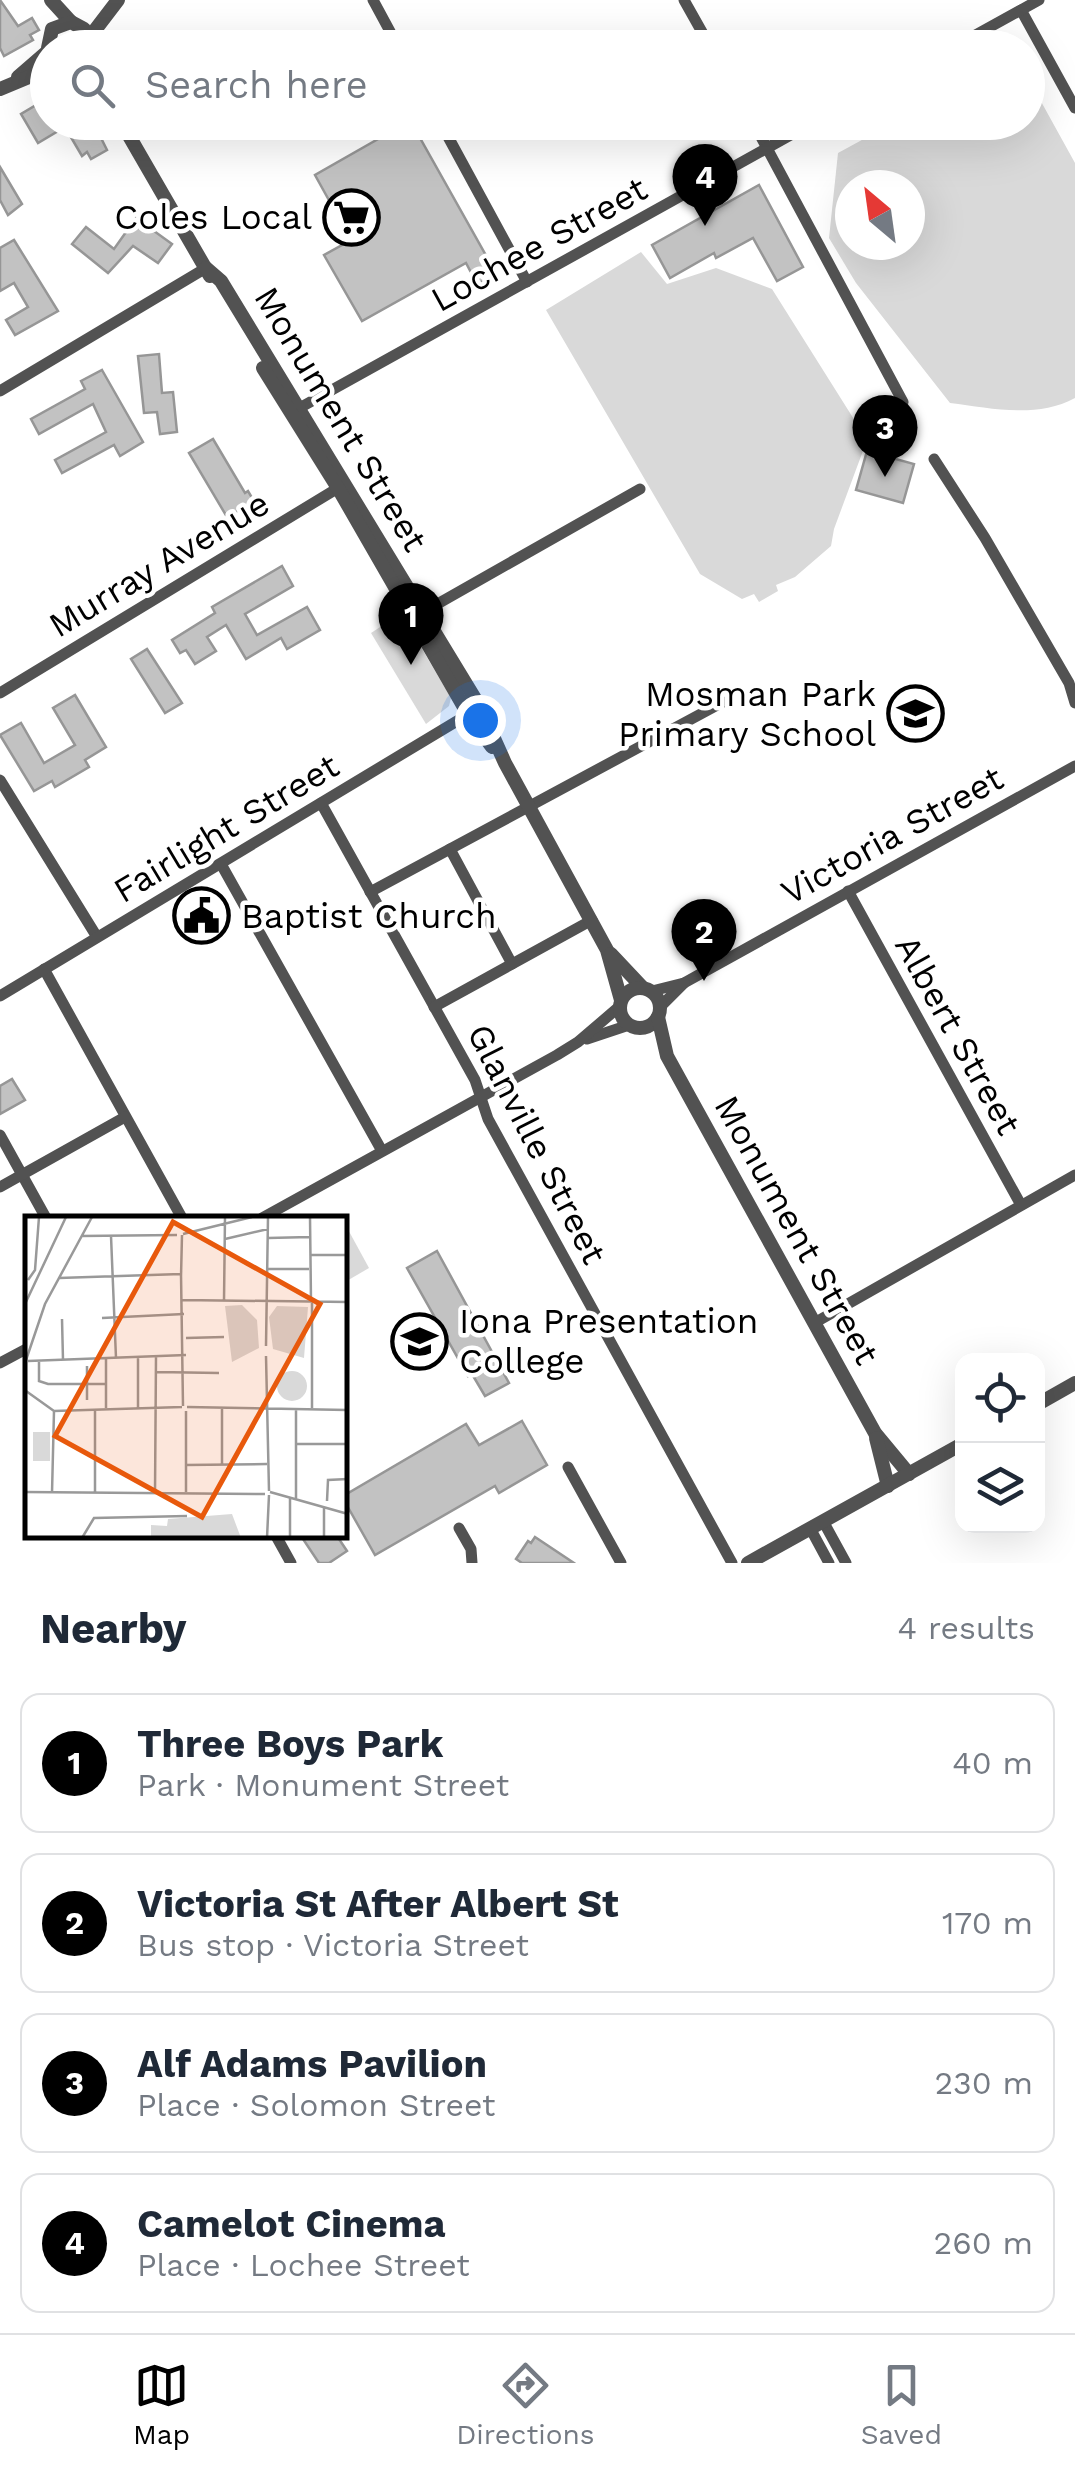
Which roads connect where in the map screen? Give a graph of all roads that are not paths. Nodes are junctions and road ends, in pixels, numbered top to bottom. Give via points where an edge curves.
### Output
1 (49, 0) edge
2 (373, 0) edge
3 (684, 0) edge
4 (1039, 0) edge
5 (116, 2) edge
6 (1004, 2) edge
7 (1016, 13) junction
8 (75, 23) junction
9 (52, 30) joint
10 (80, 30) edge
11 (97, 30) edge
12 (389, 30) edge
13 (700, 30) edge
14 (985, 30) edge
15 (1027, 30) edge
16 (1045, 60) edge
17 (30, 65) edge
18 (30, 77) edge
19 (5, 87) edge
20 (1075, 108) edge
21 (131, 140) edge
22 (450, 140) edge
23 (763, 140) edge
24 (782, 140) edge
25 (768, 148) junction
26 (206, 268) junction
27 (527, 282) junction
28 (0, 391) edge
29 (903, 402) dead end
30 (295, 410) junction
31 (934, 459) dead end
32 (342, 485) junction
33 (640, 489) dead end
34 (418, 615) junction
35 (0, 693) edge
36 (723, 702) dead end
37 (1075, 703) edge
38 (474, 710) junction
39 (1075, 766) edge
40 (0, 780) edge
41 (320, 803) junction
42 (528, 808) junction
43 (450, 849) junction
44 (221, 864) junction
45 (848, 891) junction
46 (370, 892) junction
47 (592, 920) junction
48 (96, 937) junction
49 (607, 950) junction
50 (512, 964) junction
51 (44, 969) junction
52 (684, 983) junction
53 (647, 989) junction
54 (0, 996) edge
55 (620, 1003) junction
56 (434, 1007) junction
57 (659, 1012) junction
58 (634, 1027) junction
59 (578, 1042) junction
60 (668, 1056) junction
61 (481, 1097) junction
62 (125, 1117) junction
63 (0, 1135) edge
64 (382, 1151) junction
65 (22, 1175) junction
66 (1075, 1175) edge
67 (0, 1187) edge
68 (1020, 1205) junction
69 (45, 1216) edge
70 (181, 1216) edge
71 (266, 1216) edge
72 (816, 1322) junction
73 (25, 1350) edge
74 (0, 1363) edge
75 (1075, 1383) edge
76 (1045, 1400) edge
77 (875, 1432) junction
78 (955, 1448) edge
79 (568, 1466) dead end
80 (909, 1474) junction
81 (888, 1486) junction
82 (817, 1525) junction
83 (459, 1528) dead end
84 (277, 1538) edge
85 (291, 1563) edge
86 (472, 1563) edge
87 (621, 1563) edge
88 (732, 1563) edge
89 (748, 1563) edge
90 (829, 1563) edge
91 (846, 1563) edge

1 - 8 street
1 - 9 street
2 - 12 street
3 - 13 street
4 - 7 street
5 - 8 street
5 - 11 street
6 - 7 street
7 - 14 street
7 - 15 street
8 - 9 street
8 - 10 street
16 - 20 street
17 - 19 street
18 - 19 street
21 - 26 street, Monument Street
22 - 27 street
23 - 25 street
24 - 25 street, Lochee Street
25 - 27 street, Lochee Street
25 - 29 street
26 - 28 street
26 - 30 street, Monument Street via 221,281
27 - 30 street, Lochee Street
30 - 32 street, Monument Street
31 - 37 street
32 - 34 street, Monument Street
32 - 35 street, Murray Avenue
33 - 34 street
34 - 38 street, Monument Street
36 - 42 street
38 - 41 street, Fairlight Street
38 - 42 street, Monument Street
39 - 45 street, Victoria Street
40 - 48 street
41 - 44 street, Fairlight Street
41 - 46 street, Glanville Street
42 - 43 street
42 - 47 street, Monument Street
43 - 46 street
43 - 50 street
44 - 48 street, Fairlight Street
44 - 64 street
45 - 52 street, Victoria Street
45 - 68 street, Albert Street
46 - 56 street, Glanville Street
47 - 49 street, Monument Street
47 - 50 street
48 - 51 street, Fairlight Street
49 - 53 street, Monument Street
49 - 55 street, Monument Street
50 - 56 street
51 - 54 street, Fairlight Street
51 - 62 street
52 - 53 street, Victoria Street
52 - 57 street, Victoria Street
53 - 55 street via 630,990
53 - 57 street
55 - 58 street via 622,1017
55 - 59 street
56 - 61 street, Glanville Street
57 - 58 street via 650,1026
57 - 60 street, Monument Street
58 - 59 street
58 - 60 street, Monument Street
59 - 61 street
60 - 72 street, Monument Street
61 - 64 street
61 - 88 street, Glanville Street
62 - 65 street
62 - 70 street
63 - 65 street
64 - 71 street
65 - 67 street
65 - 69 street
66 - 68 street
68 - 72 street
72 - 77 street, Monument Street
73 - 74 street
75 - 76 street
77 - 80 street, Monument Street
77 - 81 street, Monument Street
78 - 80 street
79 - 87 street
80 - 81 street
81 - 82 street
82 - 89 street
82 - 90 street
82 - 91 street
83 - 86 street
84 - 85 street

